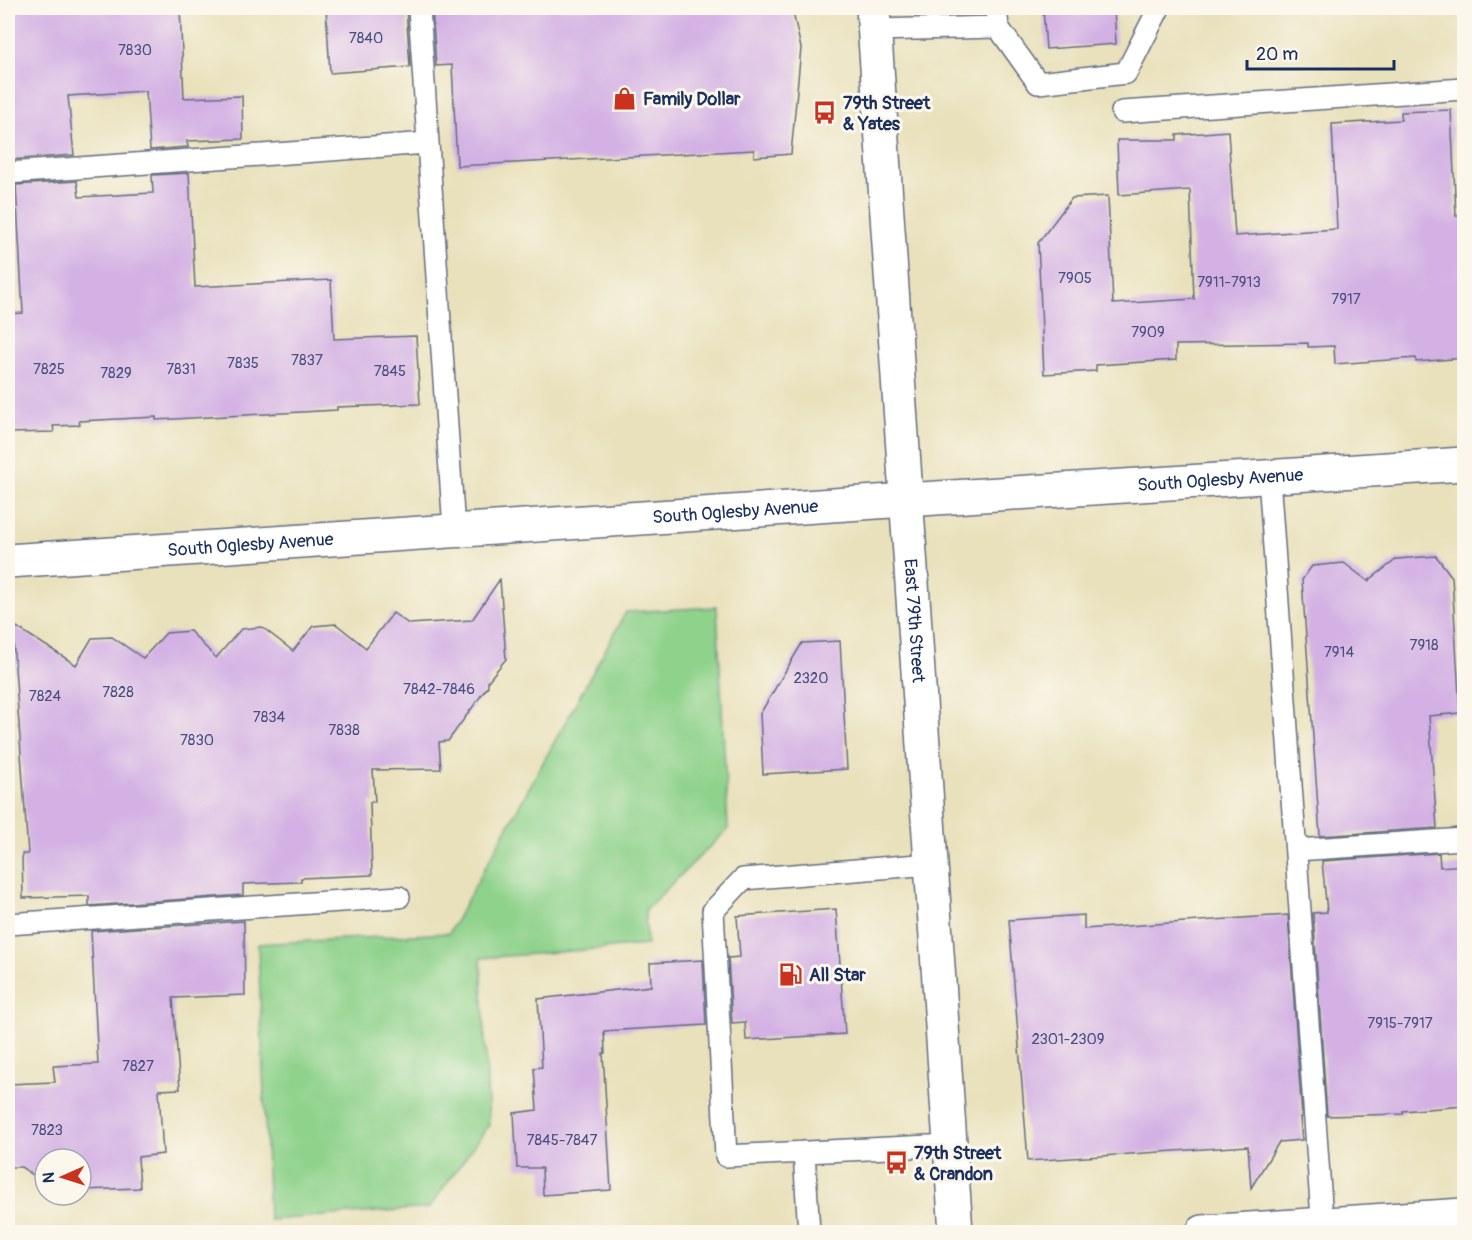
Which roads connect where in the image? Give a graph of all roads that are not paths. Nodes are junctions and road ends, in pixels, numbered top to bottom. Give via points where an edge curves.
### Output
1 (419, 8) edge
2 (1159, 8) edge
3 (997, 17) edge
4 (873, 19) edge
5 (1464, 89) edge
6 (1122, 112) dead end
7 (428, 142) junction
8 (8, 173) edge
9 (1464, 464) edge
10 (1269, 477) junction
11 (906, 500) junction
12 (454, 530) junction
13 (8, 561) edge
14 (1464, 839) edge
15 (1296, 850) junction
16 (931, 864) junction
17 (399, 897) dead end
18 (8, 924) edge
19 (950, 1145) junction
20 (804, 1152) junction
21 (1464, 1215) edge
22 (1323, 1229) edge
23 (809, 1233) edge
24 (957, 1233) edge
25 (1203, 1233) edge

1 - 7 lane
2 - 3 lane via 1126,74 1038,83
3 - 4 lane
4 - 11 street, East 79th Street
5 - 6 lane
7 - 8 lane
7 - 12 lane
9 - 10 street, South Oglesby Avenue
10 - 11 street, South Oglesby Avenue
10 - 15 lane
11 - 12 street, South Oglesby Avenue
11 - 16 street, East 79th Street
12 - 13 street, South Oglesby Avenue
14 - 15 lane
15 - 22 lane
16 - 19 street, East 79th Street
16 - 20 lane via 743,879 713,911 726,1155
17 - 18 lane
19 - 20 lane
19 - 24 street, East 79th Street
20 - 23 lane
21 - 22 street
22 - 25 street

